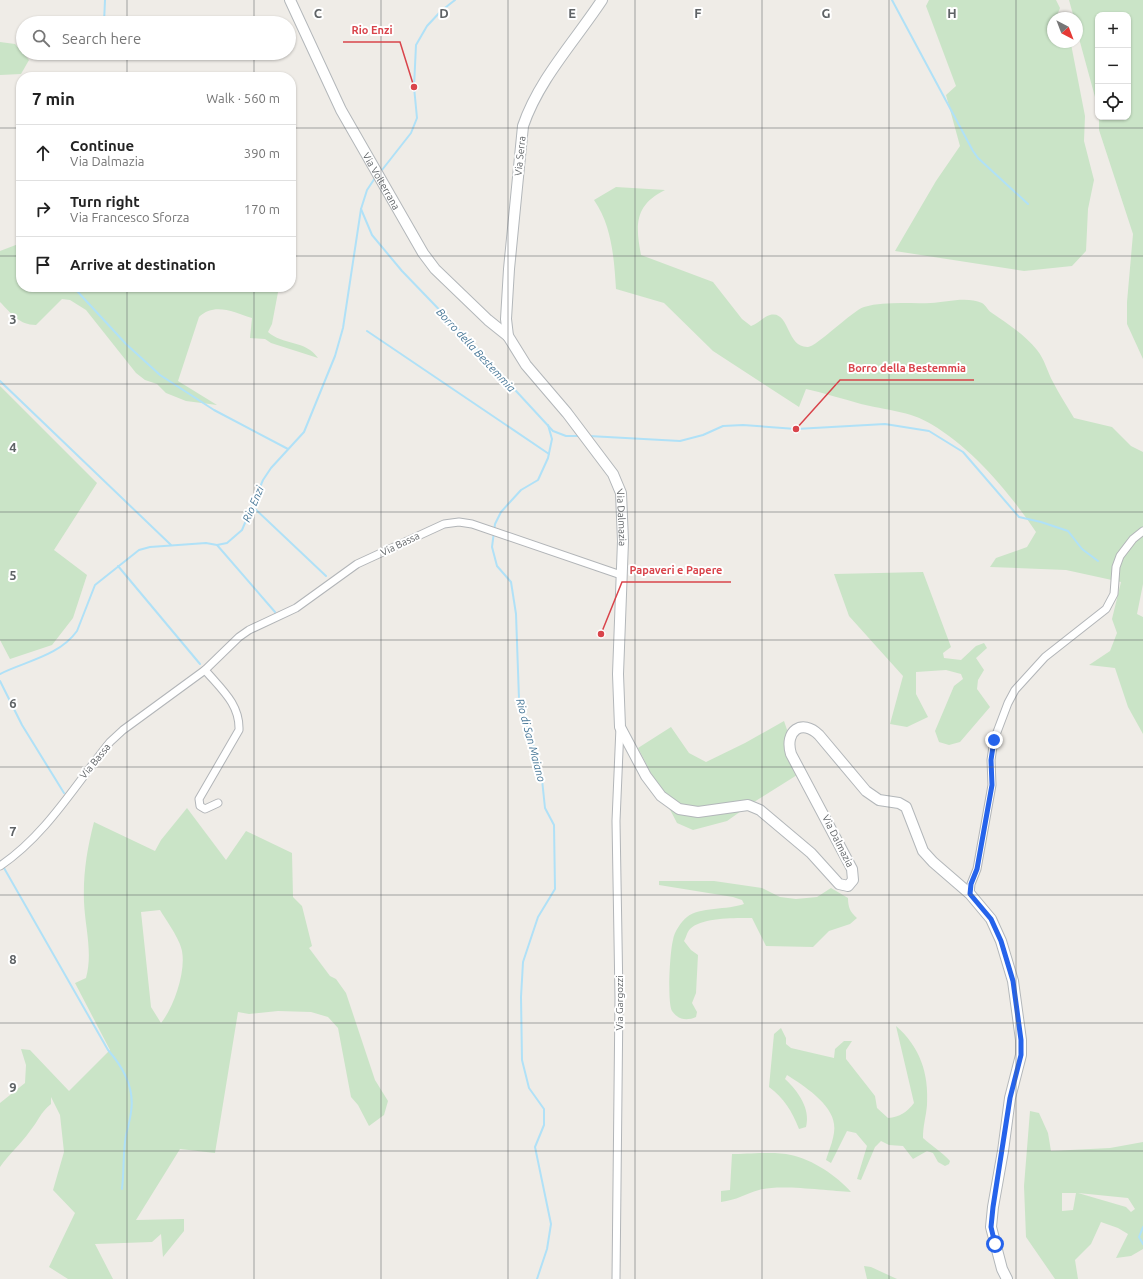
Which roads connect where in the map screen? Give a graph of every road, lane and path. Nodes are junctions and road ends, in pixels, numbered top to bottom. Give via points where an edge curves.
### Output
1 (290, 0) edge
2 (602, 0) edge
3 (508, 336) junction
4 (1143, 531) edge
5 (621, 575) junction
6 (205, 670) junction
7 (620, 727) junction
8 (218, 803) dead end
9 (2, 865) edge
10 (970, 894) junction
11 (616, 1279) edge
12 (1007, 1279) edge

1 - 3 main road, Via Volterrana via 341,110 423,253 488,320
2 - 3 main road, Via Serra via 543,85 530,106 523,126 509,269 506,319
3 - 5 main road, Via Dalmazia via 526,365 588,441 619,485 623,498
4 - 10 street via 1125,548 1116,568 1116,585 1106,609 1045,657 1015,690 994,740 991,760 992,785
5 - 6 street, Via Bassa via 486,528 459,522 444,524 357,564 296,608 249,630
5 - 7 main road, Via Dalmazia via 618,674
6 - 8 street via 236,708 239,720 239,730 200,799 200,806 205,809
6 - 9 street, Via Bassa via 110,742 39,832
7 - 10 main road, Via Dalmazia via 646,776 661,796 679,810 698,812 748,805 760,810 811,853 839,884 848,886 853,880 852,869 791,754 788,742 796,729 810,728 819,735 866,791 879,800 899,803 906,807 923,850
7 - 11 street, Via Gargozzi via 616,820 619,998
10 - 12 main road, Via Dalmazia via 991,919 1001,941 1013,981 1021,1040 1021,1055 1010,1098 991,1227 1002,1270

